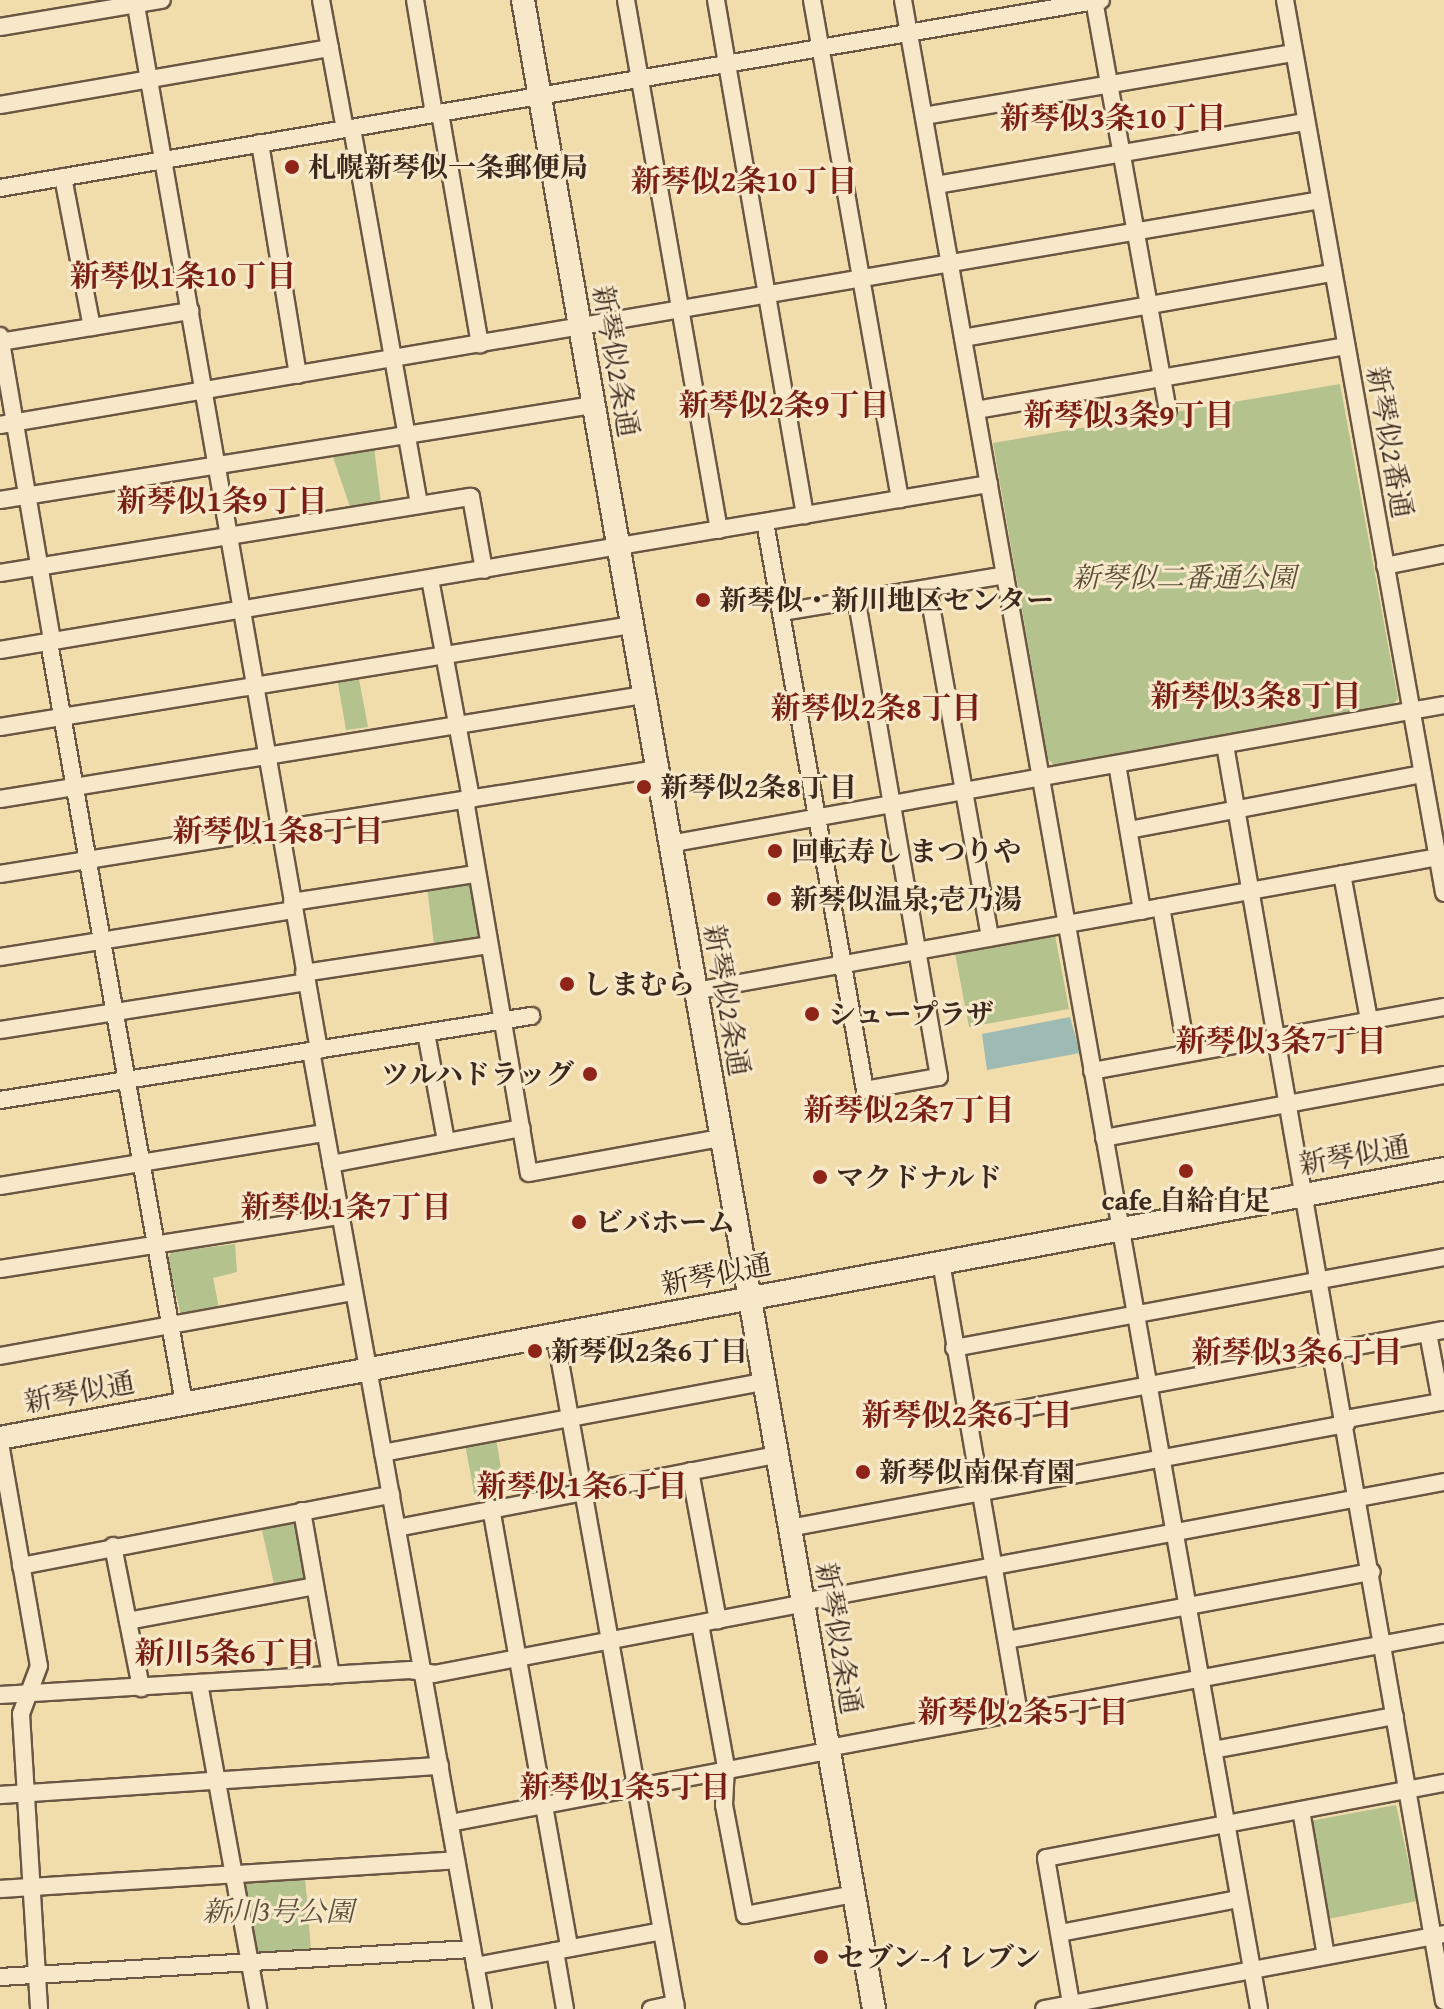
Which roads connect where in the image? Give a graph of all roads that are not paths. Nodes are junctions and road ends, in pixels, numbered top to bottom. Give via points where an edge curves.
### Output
1 (162, 0) edge
2 (321, 0) edge
3 (415, 0) edge
4 (523, 0) edge
5 (626, 0) edge
6 (716, 0) edge
7 (812, 0) edge
8 (903, 0) edge
9 (1096, 0) edge
10 (1285, 0) edge
11 (135, 2) edge
12 (0, 27) edge
13 (909, 33) junction
14 (330, 48) junction
15 (822, 48) junction
16 (1294, 53) junction
17 (727, 64) junction
18 (149, 79) junction
19 (639, 79) junction
20 (1109, 84) junction
21 (539, 96) junction
22 (0, 105) edge
23 (437, 113) junction
24 (924, 116) junction
25 (1306, 122) junction
26 (348, 128) junction
27 (260, 143) junction
28 (1121, 154) junction
29 (163, 160) junction
30 (63, 177) junction
31 (936, 185) junction
32 (0, 188) edge
33 (1320, 200) junction
34 (1136, 232) junction
35 (950, 264) junction
36 (1333, 273) junction
37 (862, 280) junction
38 (768, 296) junction
39 (1149, 307) junction
40 (190, 311) junction
41 (680, 311) junction
42 (92, 327) junction
43 (579, 328) junction
44 (963, 338) junction
45 (0, 340) edge
46 (480, 345) junction
47 (1346, 346) junction
48 (393, 359) junction
49 (298, 375) junction
50 (1162, 378) junction
51 (203, 391) junction
52 (593, 405) junction
53 (976, 410) junction
54 (1168, 410) dead end
55 (7, 424) edge
56 (407, 434) junction
57 (216, 466) junction
58 (989, 484) junction
59 (27, 496) junction
60 (900, 499) junction
61 (0, 500) edge
62 (419, 505) junction
63 (805, 515) junction
64 (765, 522) junction
65 (719, 530) junction
66 (228, 536) junction
67 (618, 548) junction
68 (1444, 554) edge
69 (40, 566) junction
70 (1385, 566) junction
71 (484, 570) junction
72 (0, 573) edge
73 (1005, 575) junction
74 (430, 579) junction
75 (928, 589) junction
76 (857, 600) junction
77 (241, 610) junction
78 (782, 612) junction
79 (631, 625) junction
80 (51, 641) junction
81 (0, 650) edge
82 (445, 655) junction
83 (255, 687) junction
84 (643, 695) junction
85 (1444, 705) edge
86 (1411, 711) junction
87 (63, 717) junction
88 (458, 725) junction
89 (0, 727) edge
90 (1225, 745) junction
91 (267, 757) junction
92 (1117, 764) junction
93 (656, 769) junction
94 (1423, 774) junction
95 (1041, 777) junction
96 (79, 786) junction
97 (964, 790) junction
98 (0, 799) edge
99 (468, 800) junction
100 (890, 802) junction
101 (1236, 810) junction
102 (816, 815) junction
103 (280, 830) junction
104 (1129, 830) junction
105 (669, 844) junction
106 (1441, 856) edge
107 (91, 859) junction
108 (0, 874) edge
109 (476, 874) junction
110 (1342, 874) junction
111 (1252, 891) junction
112 (1444, 893) edge
113 (293, 906) junction
114 (1161, 907) junction
115 (1142, 911) junction
116 (1066, 924) junction
117 (990, 938) junction
118 (105, 939) junction
119 (489, 945) junction
120 (917, 951) junction
121 (0, 957) edge
122 (843, 964) junction
123 (305, 978) junction
124 (695, 991) junction
125 (1444, 1007) edge
126 (118, 1010) junction
127 (531, 1016) dead end
128 (1369, 1020) junction
129 (502, 1021) junction
130 (0, 1030) edge
131 (426, 1033) junction
132 (1278, 1037) junction
133 (315, 1051) junction
134 (1187, 1053) junction
135 (1092, 1071) junction
136 (1444, 1075) edge
137 (129, 1080) junction
138 (0, 1100) edge
139 (1290, 1104) junction
140 (522, 1128) junction
141 (325, 1133) junction
142 (720, 1138) junction
143 (1104, 1138) junction
144 (446, 1141) junction
145 (145, 1164) junction
146 (331, 1164) junction
147 (1444, 1169) edge
148 (0, 1186) edge
149 (1306, 1195) junction
150 (340, 1216) junction
151 (1119, 1229) junction
152 (158, 1247) junction
153 (1444, 1257) edge
154 (941, 1262) junction
155 (0, 1269) edge
156 (1321, 1279) junction
157 (353, 1292) junction
158 (748, 1299) junction
159 (1135, 1315) junction
160 (171, 1326) junction
161 (1436, 1332) edge
162 (555, 1334) junction
163 (954, 1348) junction
164 (1333, 1350) junction
165 (0, 1356) edge
166 (368, 1369) junction
167 (763, 1382) junction
168 (1148, 1386) junction
169 (184, 1403) junction
170 (568, 1418) junction
171 (968, 1419) junction
172 (1346, 1422) junction
173 (0, 1441) edge
174 (383, 1453) junction
175 (776, 1455) junction
176 (1161, 1458) junction
177 (690, 1471) junction
178 (1444, 1482) edge
179 (581, 1491) junction
180 (981, 1491) junction
181 (391, 1495) junction
182 (1360, 1497) junction
183 (491, 1508) junction
184 (302, 1511) junction
185 (397, 1528) junction
186 (789, 1528) junction
187 (1174, 1532) junction
188 (113, 1546) junction
189 (21, 1566) junction
190 (994, 1566) junction
191 (1372, 1572) junction
192 (315, 1586) junction
193 (802, 1603) junction
194 (1187, 1607) junction
195 (718, 1620) junction
196 (128, 1621) junction
197 (700, 1624) junction
198 (1444, 1633) edge
199 (609, 1639) junction
200 (1007, 1640) junction
201 (1385, 1643) junction
202 (517, 1657) junction
203 (422, 1672) junction
204 (331, 1675) junction
205 (1200, 1678) junction
206 (199, 1683) junction
207 (141, 1688) junction
208 (28, 1693) junction
209 (0, 1695) edge
210 (1019, 1712) junction
211 (1395, 1716) junction
212 (828, 1750) junction
213 (1213, 1750) junction
214 (440, 1766) junction
215 (726, 1767) junction
216 (217, 1780) junction
217 (1444, 1783) edge
218 (635, 1784) junction
219 (1406, 1790) junction
220 (26, 1794) junction
221 (0, 1795) edge
222 (542, 1802) junction
223 (1301, 1810) junction
224 (450, 1823) junction
225 (1226, 1824) junction
226 (456, 1860) junction
227 (234, 1874) junction
228 (32, 1888) junction
229 (0, 1889) edge
230 (854, 1894) junction
231 (1239, 1899) junction
232 (662, 1931) junction
233 (1060, 1933) junction
234 (1438, 1935) edge
235 (562, 1950) junction
236 (1326, 1956) junction
237 (474, 1958) junction
238 (250, 1962) junction
239 (1252, 1971) junction
240 (37, 1975) junction
241 (0, 1977) edge
242 (1444, 2001) edge
243 (1072, 2006) edge
244 (675, 2007) edge
245 (1444, 2007) edge
246 (39, 2009) edge
247 (258, 2009) edge
248 (483, 2009) edge
249 (565, 2009) edge
250 (651, 2009) edge
251 (874, 2009) edge
252 (1044, 2009) edge
253 (1259, 2009) edge
254 (1433, 2009) edge

1 - 11 street
2 - 14 street
3 - 23 street
4 - 21 street, 新琴似2条通
5 - 19 street
6 - 17 street
7 - 15 street
8 - 13 street
9 - 13 street
9 - 20 street
10 - 16 street, 新琴似2番通
11 - 12 street
11 - 18 street
13 - 15 street
13 - 24 street
14 - 18 street
14 - 26 street
15 - 17 street
15 - 37 street
16 - 20 street
16 - 25 street, 新琴似2番通
17 - 19 street
17 - 38 street
18 - 22 street
18 - 29 street
19 - 21 street
19 - 41 street
20 - 24 street
20 - 28 street
21 - 23 street
21 - 43 street, 新琴似2条通
23 - 26 street
23 - 46 street
24 - 31 street
25 - 28 street
25 - 33 street, 新琴似2番通
26 - 27 street
26 - 48 street
27 - 29 street
27 - 49 street
28 - 31 street
28 - 34 street
29 - 30 street
29 - 40 street
30 - 32 street
30 - 42 street
31 - 35 street
33 - 34 street
33 - 36 street, 新琴似2番通
34 - 35 street
34 - 39 street
35 - 37 street
35 - 44 street
36 - 39 street
36 - 47 street, 新琴似2番通
37 - 38 street
37 - 60 street
38 - 41 street
38 - 63 street
39 - 44 street
39 - 50 street
40 - 42 street
40 - 51 street
41 - 43 street
41 - 65 street
42 - 45 street
43 - 46 street
43 - 52 street, 新琴似2条通
44 - 53 street
45 - 55 street
46 - 48 street
47 - 50 street
47 - 70 street, 新琴似2番通
48 - 49 street
48 - 56 street
49 - 51 street
50 - 53 street
50 - 54 street
51 - 55 street
51 - 57 street
52 - 56 street
52 - 67 street, 新琴似2条通
53 - 58 street
55 - 59 street
56 - 57 street
56 - 62 street
57 - 59 street
57 - 66 street
58 - 60 street
58 - 73 street
59 - 61 street
59 - 69 street
60 - 63 street
62 - 66 street
62 - 71 street via 471,497
63 - 64 street
64 - 65 street
64 - 78 street
65 - 67 street
66 - 69 street
66 - 77 street
67 - 71 street
67 - 79 street, 新琴似2条通
68 - 70 street
69 - 72 street
69 - 80 street
70 - 86 street, 新琴似2番通
71 - 74 street
73 - 75 street
73 - 95 street
74 - 77 street
74 - 82 street
75 - 76 street
75 - 97 street
76 - 78 street
76 - 100 street
77 - 80 street
77 - 83 street
78 - 102 street
79 - 82 street
79 - 84 street, 新琴似2条通
80 - 81 street
80 - 87 street
82 - 83 street
82 - 88 street
83 - 87 street
83 - 91 street
84 - 88 street
84 - 93 street, 新琴似2条通
85 - 86 street
86 - 90 street
86 - 94 street, 新琴似2番通
87 - 89 street
87 - 96 street
88 - 91 street
88 - 99 street
90 - 92 street
90 - 101 street
91 - 96 street
91 - 103 street
92 - 95 street
92 - 104 street
93 - 99 street
93 - 105 street, 新琴似2条通
94 - 101 street
94 - 106 street, 新琴似2番通
95 - 97 street
95 - 116 street
96 - 98 street
96 - 107 street
97 - 100 street
97 - 117 street
99 - 103 street
99 - 109 street
100 - 102 street
100 - 120 street
101 - 104 street
101 - 111 street
102 - 105 street
102 - 122 street
103 - 107 street
103 - 113 street
104 - 115 street
105 - 124 street, 新琴似2条通
106 - 110 street
106 - 112 street, 新琴似2番通
107 - 108 street
107 - 118 street
109 - 113 street
109 - 119 street
110 - 111 street
110 - 128 street
111 - 114 street
111 - 132 street
113 - 118 street
113 - 123 street
114 - 115 street
114 - 134 street
115 - 116 street
116 - 117 street
116 - 135 street
117 - 120 street
118 - 121 street
118 - 126 street
119 - 123 street
119 - 129 street
120 - 122 street
120 - 122 street via 939,1077 865,1090
122 - 124 street
123 - 126 street
123 - 133 street
124 - 142 street, 新琴似2条通
125 - 128 street
126 - 130 street
126 - 137 street
127 - 129 street
128 - 132 street
129 - 131 street
129 - 140 street
131 - 133 street
131 - 144 street
132 - 134 street
132 - 139 street
133 - 137 street
133 - 141 street
134 - 135 street
135 - 143 street
136 - 139 street
137 - 138 street
137 - 145 street
139 - 143 street
139 - 149 street
140 - 142 street via 529,1173
140 - 144 street
141 - 145 street
141 - 146 street
142 - 158 street, 新琴似2条通
143 - 151 street
144 - 146 street
145 - 148 street
145 - 152 street
146 - 150 street
147 - 149 street, 新琴似通
149 - 151 street, 新琴似通
149 - 156 street
150 - 152 street
150 - 157 street
151 - 154 street, 新琴似通
151 - 159 street
152 - 155 street
152 - 160 street
153 - 156 street
154 - 158 street, 新琴似通
154 - 163 street
156 - 159 street
156 - 164 street
157 - 160 street
157 - 166 street
158 - 162 street, 新琴似通
158 - 167 street, 新琴似2条通
159 - 163 street
159 - 168 street
160 - 165 street
160 - 169 street
161 - 164 street
161 - 172 street via 1441,1402
162 - 166 street, 新琴似通
162 - 170 street
163 - 171 street
164 - 168 street
164 - 172 street
166 - 169 street, 新琴似通
166 - 174 street
167 - 170 street
167 - 175 street, 新琴似2条通
168 - 171 street
168 - 176 street
169 - 173 street, 新琴似通
170 - 174 street
170 - 179 street
171 - 180 street
172 - 176 street
172 - 182 street
173 - 189 street
174 - 181 street
175 - 177 street
175 - 186 street, 新琴似2条通
176 - 180 street
176 - 187 street
177 - 179 street
177 - 195 street
178 - 182 street
179 - 183 street
179 - 199 street
180 - 186 street
180 - 190 street
181 - 184 street
181 - 185 street
182 - 187 street
182 - 191 street
183 - 185 street
183 - 202 street
184 - 188 street
184 - 192 street
185 - 203 street
186 - 193 street, 新琴似2条通
187 - 190 street
187 - 194 street
188 - 189 street
188 - 196 street
189 - 208 street via 39,1666
190 - 193 street
190 - 200 street
191 - 194 street
191 - 201 street
192 - 196 street
192 - 204 street
193 - 195 street
193 - 212 street, 新琴似2条通
194 - 200 street
194 - 205 street
195 - 197 street
196 - 207 street
197 - 199 street
197 - 215 street
198 - 201 street
199 - 202 street
199 - 218 street
200 - 210 street
201 - 205 street
201 - 211 street
202 - 203 street
202 - 222 street
203 - 204 street
203 - 214 street
204 - 206 street
205 - 210 street
205 - 213 street
206 - 207 street
206 - 216 street
207 - 208 street
208 - 209 street
208 - 220 street via 21,1714
210 - 212 street
211 - 213 street
211 - 219 street
212 - 215 street
212 - 230 street, 新琴似2条通
213 - 225 street
214 - 216 street
214 - 224 street
215 - 218 street
215 - 230 street via 724,1805 745,1915
216 - 220 street
216 - 227 street
217 - 219 street
218 - 222 street
218 - 232 street
219 - 223 street
219 - 234 street
220 - 221 street
220 - 228 street
222 - 224 street
222 - 235 street
223 - 225 street
223 - 236 street
224 - 226 street
225 - 231 street
225 - 233 street via 1046,1858
226 - 227 street
226 - 237 street
227 - 228 street
227 - 238 street
228 - 229 street
228 - 240 street
230 - 251 street, 新琴似2条通
231 - 233 street
231 - 239 street
232 - 235 street
232 - 244 street
233 - 243 street
234 - 236 street
234 - 242 street
235 - 237 street
235 - 249 street
236 - 239 street
237 - 238 street
237 - 248 street
238 - 240 street
238 - 247 street
239 - 243 street
239 - 253 street
240 - 241 street
240 - 246 street
243 - 252 street
244 - 250 street
245 - 254 street

